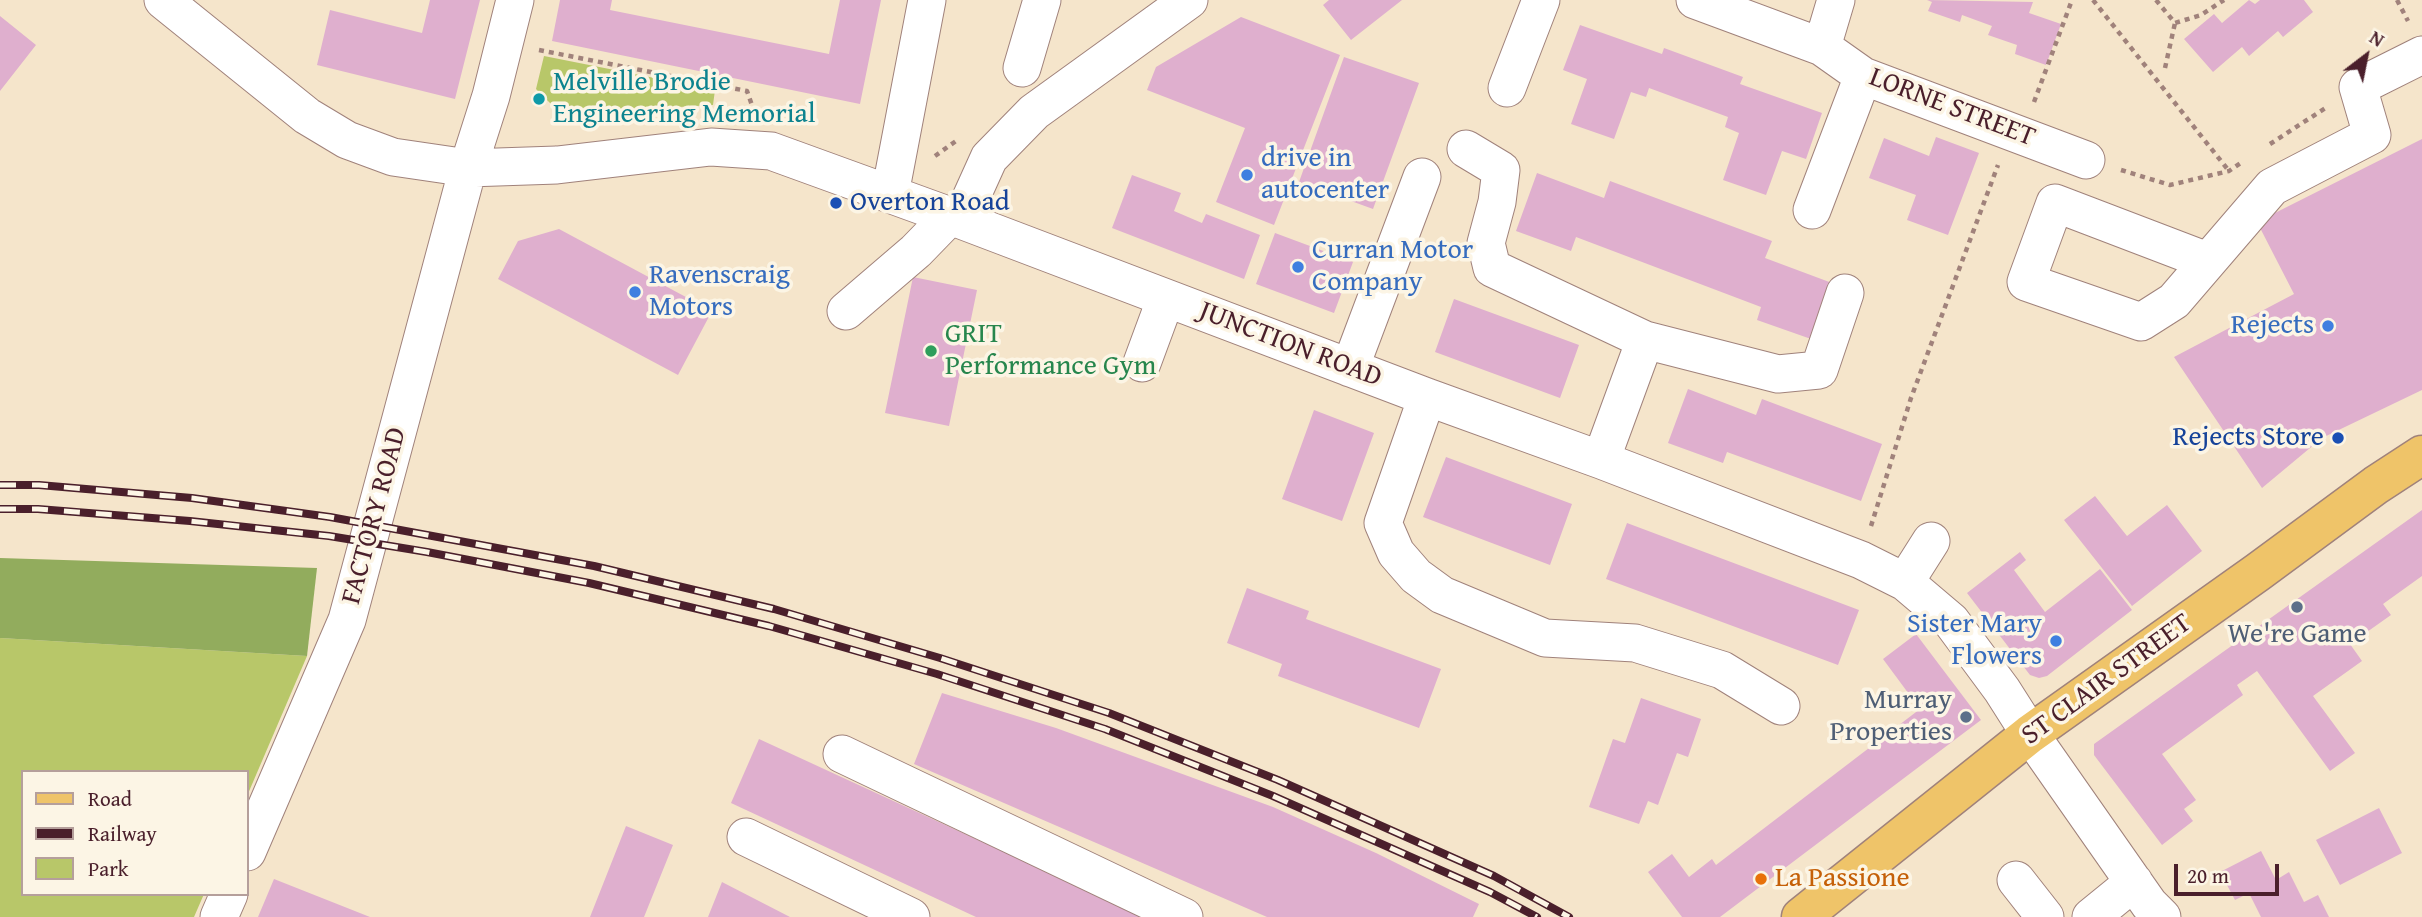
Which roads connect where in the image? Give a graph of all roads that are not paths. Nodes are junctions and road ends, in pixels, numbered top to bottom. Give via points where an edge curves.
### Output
1 (163, 0) edge
2 (514, 0) edge
3 (927, 0) edge
4 (1042, 0) edge
5 (1189, 0) edge
6 (1541, 0) edge
7 (1696, 0) edge
8 (1836, 0) edge
9 (1822, 47) junction
10 (2422, 55) edge
11 (1022, 68) dead end
12 (1863, 76) junction
13 (1507, 88) dead end
14 (1466, 149) dead end
15 (2086, 160) road end
16 (468, 168) junction
17 (1422, 177) dead end
18 (890, 194) junction
19 (1812, 210) dead end
20 (956, 218) junction
21 (2207, 261) junction
22 (1845, 293) dead end
23 (1166, 298) junction
24 (846, 311) dead end
25 (1645, 340) junction
26 (1142, 363) dead end
27 (1350, 368) junction
28 (1427, 397) junction
29 (2422, 455) edge
30 (1601, 460) junction
31 (1931, 541) dead end
32 (1905, 582) junction
33 (1781, 706) dead end
34 (2030, 734) junction
35 (842, 754) dead end
36 (746, 837) dead end
37 (248, 850) edge
38 (2016, 880) dead end
39 (2134, 882) junction
40 (228, 896) edge
41 (219, 917) edge
42 (911, 917) edge
43 (1184, 917) edge
44 (1801, 917) edge
45 (2045, 917) edge
46 (2091, 917) edge
47 (2162, 917) edge

1 - 16 street, JUNCTION ROAD via 307,116 347,141 393,158
2 - 16 street, FACTORY ROAD
3 - 18 street
4 - 11 street
5 - 20 street via 1034,112 989,158
6 - 13 street
7 - 9 street, LORNE STREET
8 - 9 street
9 - 12 street, LORNE STREET
10 - 21 street via 2358,87 2372,135 2272,187
12 - 15 street, LORNE STREET
12 - 19 street
14 - 25 street via 1502,170 1486,243 1492,268
16 - 18 street, JUNCTION ROAD via 566,164 711,147 771,151
16 - 37 street, FACTORY ROAD via 347,621
17 - 27 street
18 - 20 street, JUNCTION ROAD
20 - 23 street, JUNCTION ROAD
20 - 24 street
21 - 21 street via 2055,203 2026,282 2141,322 2174,301
22 - 25 street via 1819,370 1778,374
23 - 26 street
23 - 27 street, JUNCTION ROAD
25 - 30 street
27 - 28 street, JUNCTION ROAD
28 - 30 street, JUNCTION ROAD
28 - 33 street via 1383,523 1396,553 1416,576 1442,595 1545,638 1634,643 1722,670
29 - 34 main road, ST CLAIR STREET
30 - 32 street, JUNCTION ROAD via 1861,560
31 - 32 street
32 - 34 street, JUNCTION ROAD via 1951,621
34 - 39 street, JUNCTION ROAD
34 - 44 main road, ST CLAIR STREET
35 - 43 street
36 - 42 street
38 - 45 street
39 - 46 street
39 - 47 street, JUNCTION ROAD
40 - 41 street

